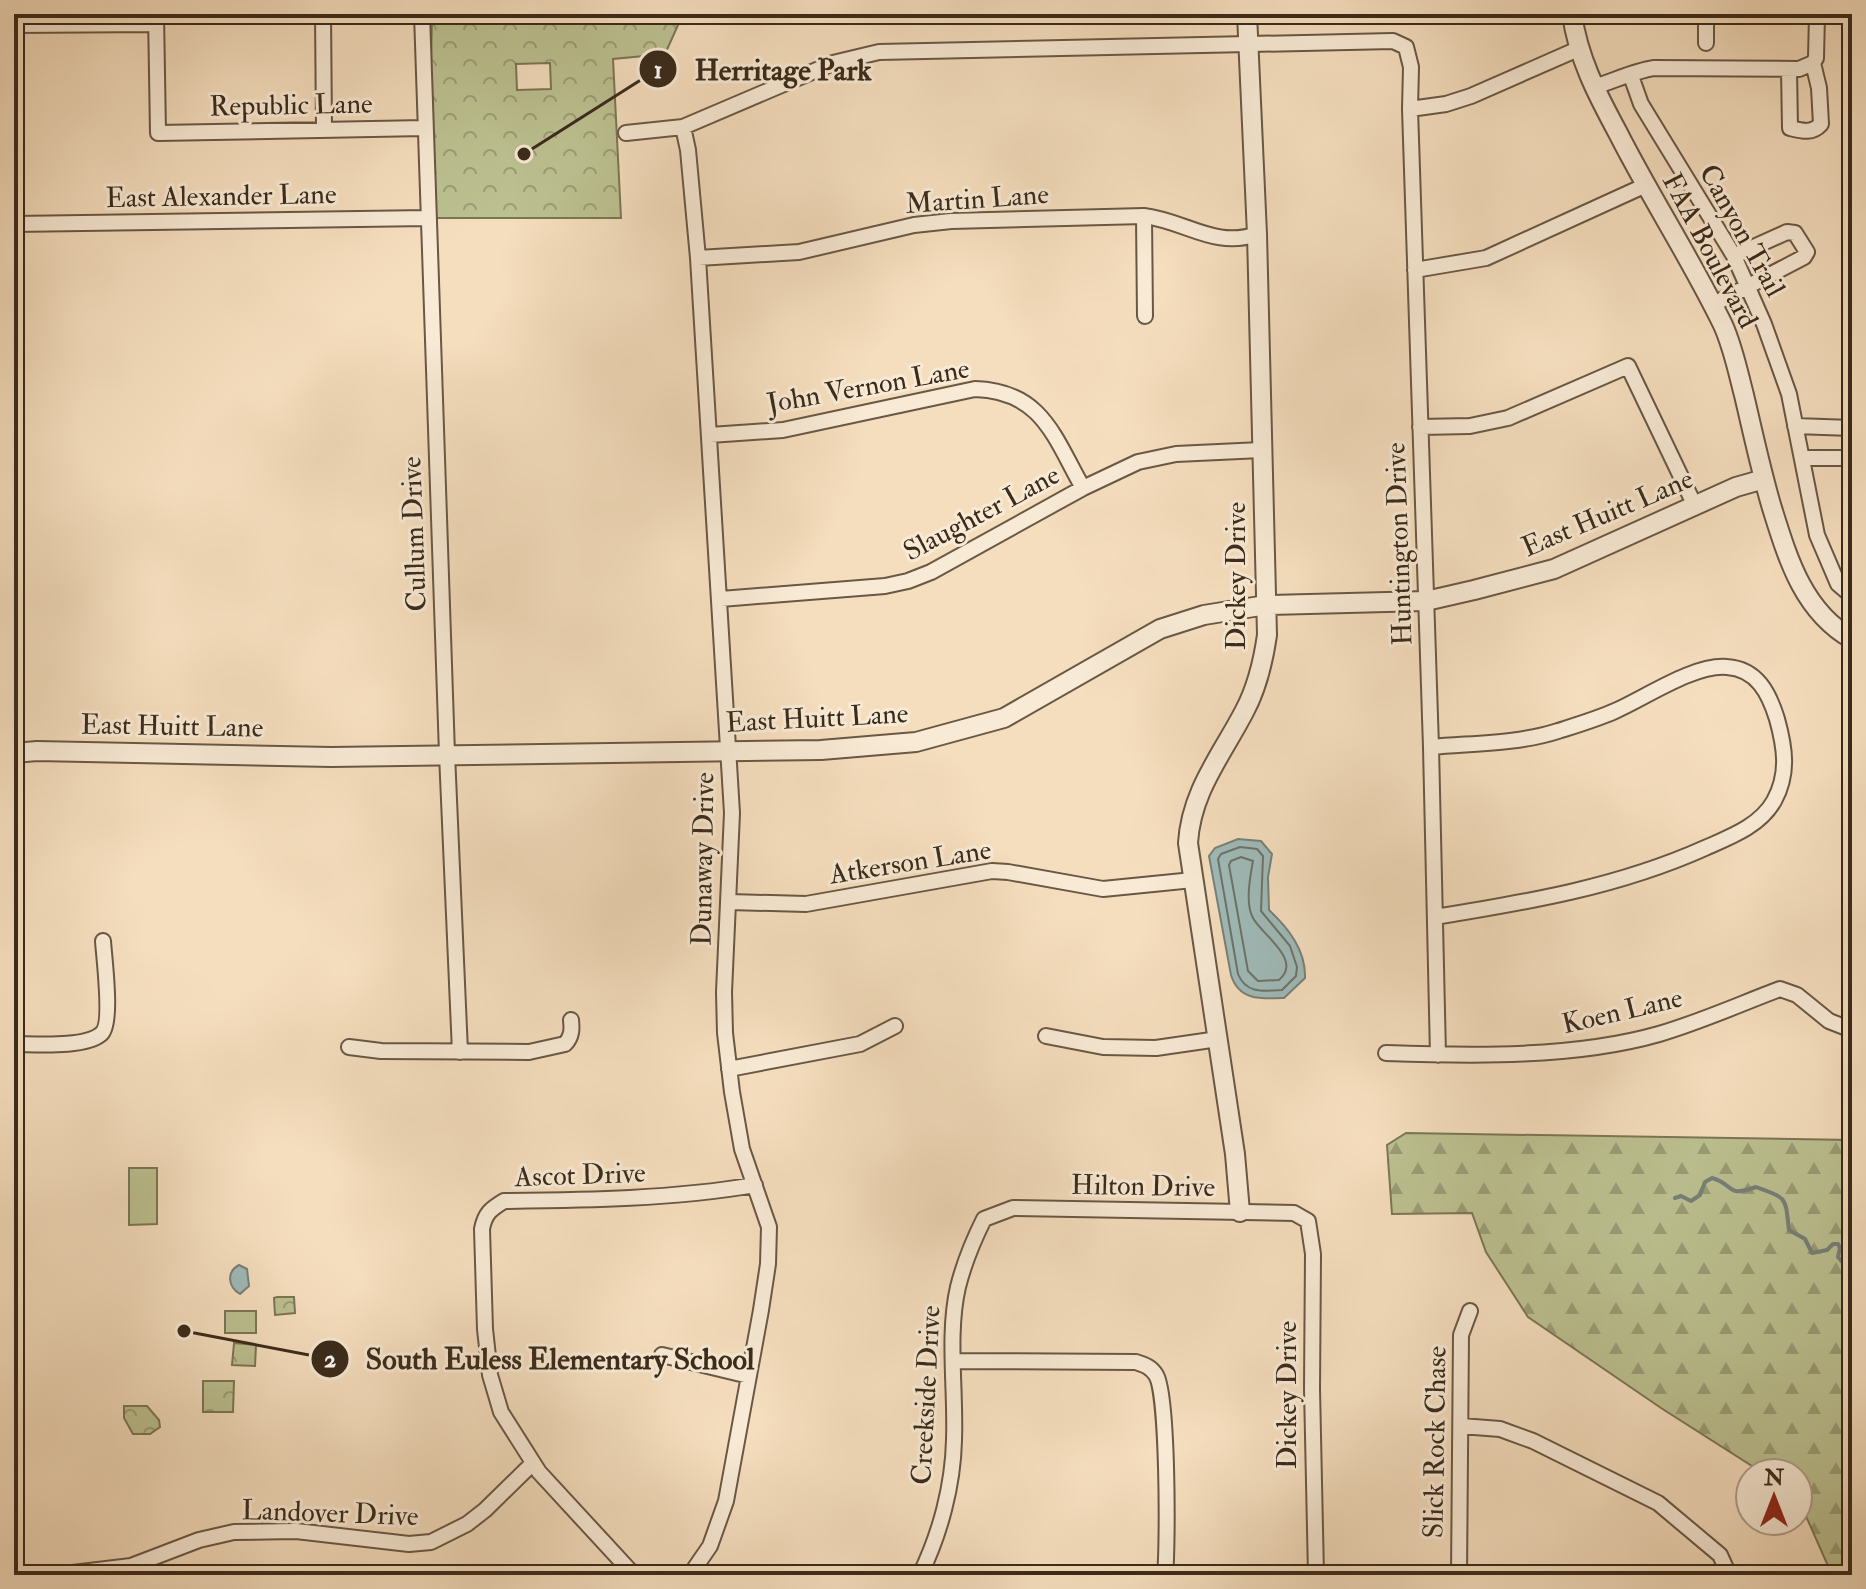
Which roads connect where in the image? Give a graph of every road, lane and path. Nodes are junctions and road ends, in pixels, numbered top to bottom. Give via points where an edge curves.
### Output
1 (323, 14) edge
2 (422, 14) edge
3 (1247, 14) edge
4 (1572, 14) edge
5 (1706, 14) edge
6 (1817, 14) edge
7 (156, 19) edge
8 (14, 25) edge
9 (1706, 43) dead end
10 (1248, 44) junction
11 (1578, 49) junction
12 (1813, 63) junction
13 (1789, 69) junction
14 (1631, 76) junction
15 (1594, 87) junction
16 (1410, 109) junction
17 (683, 127) junction
18 (424, 128) junction
19 (324, 129) junction
20 (626, 133) dead end
21 (1646, 185) junction
22 (1144, 216) junction
23 (428, 218) junction
24 (14, 224) edge
25 (1257, 234) junction
26 (1734, 256) junction
27 (698, 258) junction
28 (1415, 270) junction
29 (1748, 286) junction
30 (1712, 305) junction
31 (1145, 316) dead end
32 (1795, 426) junction
33 (1420, 427) junction
34 (1852, 428) edge
35 (710, 435) junction
36 (1261, 450) junction
37 (1802, 458) junction
38 (1852, 458) edge
39 (1764, 479) junction
40 (1083, 488) junction
41 (1695, 506) junction
42 (1852, 596) edge
43 (721, 599) junction
44 (1426, 601) junction
45 (1266, 605) junction
46 (1852, 639) edge
47 (1431, 747) junction
48 (729, 751) junction
49 (14, 753) edge
50 (447, 754) junction
51 (1193, 880) junction
52 (729, 902) junction
53 (1435, 917) junction
54 (103, 941) dead end
55 (571, 1020) dead end
56 (895, 1026) dead end
57 (1852, 1030) edge
58 (1046, 1036) dead end
59 (1218, 1039) junction
60 (14, 1044) edge
61 (349, 1047) dead end
62 (460, 1052) junction
63 (1386, 1053) dead end
64 (1438, 1055) junction
65 (729, 1069) junction
66 (755, 1185) junction
67 (1240, 1212) junction
68 (1303, 1216) joint
69 (984, 1219) joint
70 (1470, 1311) dead end
71 (662, 1355) dead end
72 (954, 1361) junction
73 (749, 1376) junction
74 (1461, 1426) junction
75 (533, 1463) junction
76 (56, 1575) edge
77 (634, 1575) edge
78 (690, 1575) edge
79 (920, 1575) edge
80 (1165, 1575) edge
81 (1316, 1575) edge
82 (1459, 1575) edge
83 (1729, 1575) edge

1 - 19 street
2 - 18 street, Cullum Drive
3 - 10 street, Dickey Drive
4 - 11 street, FAA Boulevard
5 - 9 street
6 - 12 street
7 - 8 street
7 - 19 street, Republic Lane via 158,133
10 - 16 street, Huntington Drive via 1393,41 1410,54
10 - 17 street via 879,52 833,63
10 - 25 street, Dickey Drive
11 - 15 street, FAA Boulevard
11 - 16 street via 1471,96
12 - 13 street
12 - 13 street via 1821,124 1805,132 1790,128
13 - 14 street via 1654,68
14 - 15 street
14 - 26 street, Canyon Trail via 1641,104
15 - 21 street, FAA Boulevard
16 - 28 street, Huntington Drive
17 - 20 street
17 - 27 street, Dunaway Drive
18 - 19 street, Republic Lane
18 - 23 street, Cullum Drive
21 - 28 street via 1486,258
21 - 30 street, FAA Boulevard
22 - 25 street, Martin Lane via 1231,240
22 - 27 street, Martin Lane via 951,221 799,252
22 - 31 street
23 - 24 street, East Alexander Lane
23 - 50 street, Cullum Drive
25 - 36 street, Dickey Drive
26 - 29 street, Canyon Trail
26 - 29 street via 1787,232 1795,233 1807,252
27 - 35 street, Dunaway Drive
28 - 33 street, Huntington Drive
29 - 30 street
29 - 32 street, Canyon Trail via 1789,394
30 - 39 street, FAA Boulevard via 1735,360
32 - 34 street
32 - 37 street, Canyon Trail
33 - 41 street via 1470,426 1508,418 1628,366
33 - 44 street, Huntington Drive
35 - 40 street, John Vernon Lane via 783,430 975,389 992,390 1032,407
35 - 43 street, Dunaway Drive
36 - 40 street, Slaughter Lane via 1160,457
36 - 45 street, Dickey Drive
37 - 38 street
37 - 42 street, Canyon Trail via 1828,567
39 - 41 street, East Huitt Lane
39 - 46 street, FAA Boulevard via 1786,555 1808,599
40 - 43 street, Slaughter Lane via 908,581
41 - 44 street, East Huitt Lane via 1554,569
43 - 48 street, Dunaway Drive
44 - 45 street, East Huitt Lane
44 - 47 street, Huntington Drive
45 - 48 street, East Huitt Lane via 1160,629 1024,708 973,727 889,746
45 - 51 street, Dickey Drive via 1263,667 1194,803 1188,843
47 - 53 street, Huntington Drive
47 - 53 street via 1537,737 1612,712 1692,674 1729,667 1761,682 1776,715 1786,764 1773,803 1758,821 1689,855 1593,888
48 - 50 street, East Huitt Lane
48 - 52 street, Dunaway Drive
49 - 50 street, East Huitt Lane
50 - 62 street, Cullum Drive
51 - 52 street, Atkerson Lane via 1103,889 992,871 806,904
51 - 59 street, Dickey Drive
52 - 65 street, Dunaway Drive via 724,992
53 - 64 street, Huntington Drive
54 - 60 street via 105,1030 75,1043
55 - 62 street via 565,1044 529,1052
56 - 65 street via 860,1044
57 - 64 street, Koen Lane via 1780,989 1658,1034 1564,1051
58 - 59 street via 1103,1047 1156,1048
59 - 67 street, Dickey Drive
61 - 62 street
63 - 64 street, Koen Lane
65 - 66 street, Dunaway Drive via 742,1149
66 - 73 street, Dunaway Drive via 769,1227 768,1264
66 - 75 street, Ascot Drive via 619,1199 504,1201 490,1209 482,1229 490,1375 501,1412
67 - 68 street, Hilton Drive
67 - 69 street, Hilton Drive via 1013,1208
68 - 81 street, Dickey Drive via 1313,1254
69 - 72 street, Creekside Drive via 957,1289
70 - 74 street, Slick Rock Chase via 1461,1335
71 - 73 street
72 - 79 street, Creekside Drive via 952,1462 935,1540
72 - 80 street via 1136,1362 1153,1370 1164,1413
73 - 78 street, Dunaway Drive via 726,1501 710,1546
74 - 82 street, Slick Rock Chase
74 - 83 street via 1500,1429 1533,1441 1658,1503 1720,1555
75 - 76 street, Landover Drive via 467,1524 431,1542 296,1531 234,1532 139,1564
75 - 77 street, Ascot Drive

